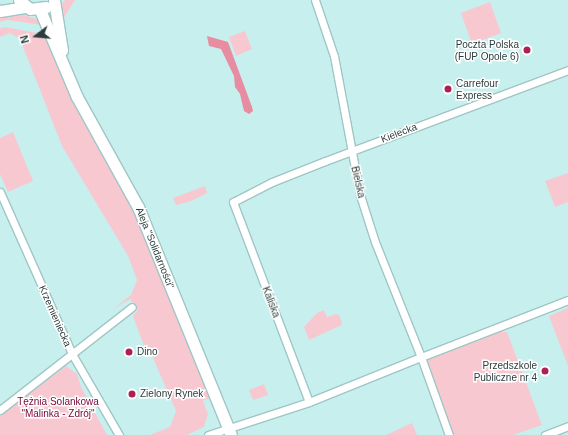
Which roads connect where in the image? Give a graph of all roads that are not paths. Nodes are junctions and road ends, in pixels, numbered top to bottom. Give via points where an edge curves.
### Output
1 (54, 0) edge
2 (315, 0) edge
3 (22, 4) edge
4 (40, 10) junction
5 (0, 11) edge
6 (66, 68) junction
7 (568, 70) edge
8 (351, 151) junction
9 (0, 192) edge
10 (233, 202) joint
11 (568, 300) edge
12 (132, 307) dead end
13 (72, 354) junction
14 (421, 357) junction
15 (309, 402) junction
16 (0, 410) edge
17 (568, 426) edge
18 (230, 431) edge
19 (558, 433) edge
20 (119, 435) edge
21 (208, 435) edge
22 (449, 435) edge
23 (544, 435) edge

1 - 4 street
1 - 6 street, Aleja "Solidarności"
2 - 8 street, Bielska via 334,56
3 - 4 street
3 - 5 street
4 - 6 street, Aleja "Solidarności"
6 - 18 street, Aleja "Solidarności" via 88,119 116,163 138,207
7 - 8 street, Kielecka
8 - 10 street, Kielecka via 272,182
8 - 14 street, Bielska via 360,195 375,242
9 - 13 street, Krzemieniecka
10 - 15 street, Kaliska
11 - 14 street
12 - 13 street
13 - 16 street
13 - 20 street, Krzemieniecka
14 - 15 street
14 - 22 street, Bielska
15 - 18 street
17 - 19 street
18 - 21 street
19 - 23 street

